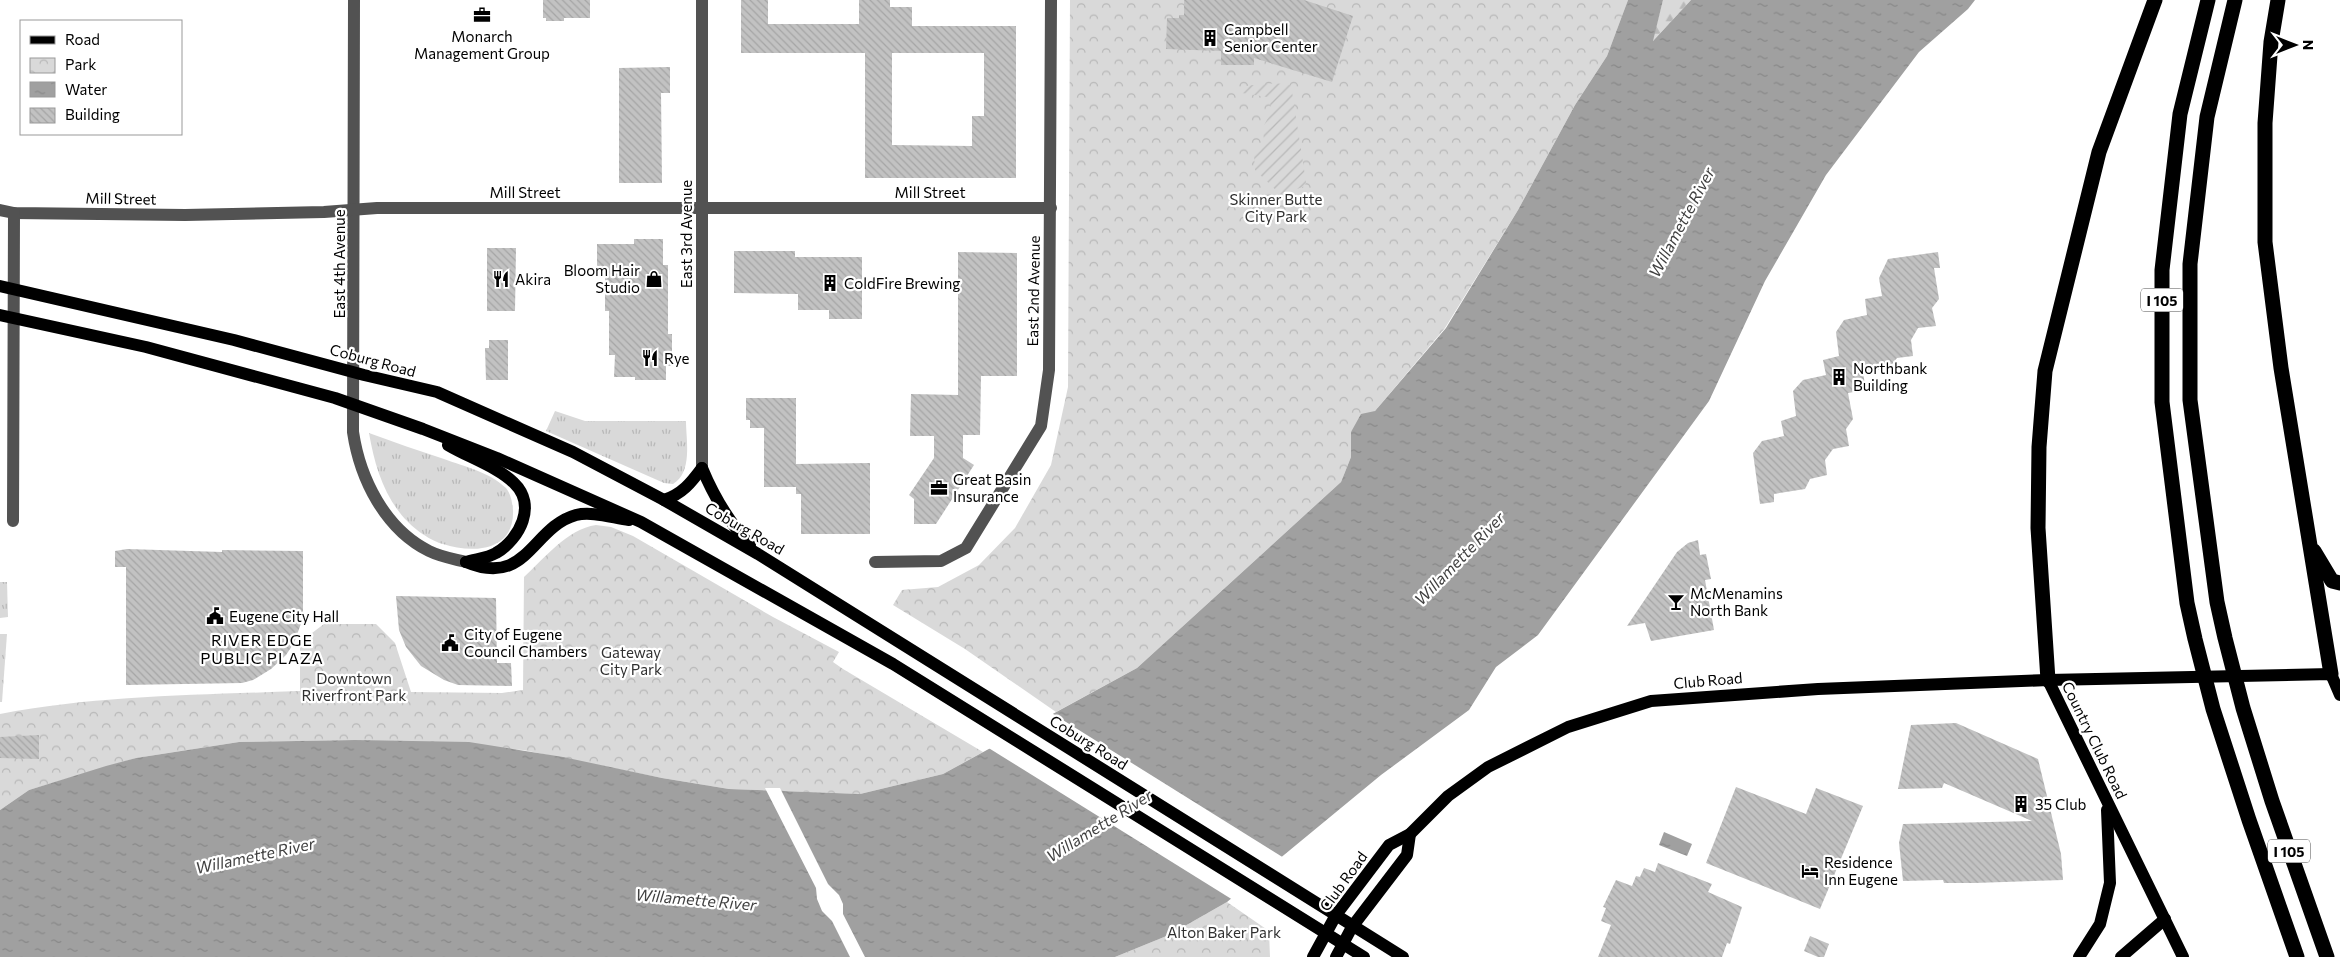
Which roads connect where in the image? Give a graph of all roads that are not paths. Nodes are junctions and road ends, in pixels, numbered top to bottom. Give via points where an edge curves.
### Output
1 (354, 0) edge
2 (702, 0) edge
3 (1051, 0) edge
4 (2155, 0) edge
5 (2208, 0) edge
6 (2235, 0) edge
7 (2278, 0) edge
8 (355, 208) junction
9 (1051, 208) junction
10 (702, 209) junction
11 (0, 210) edge
12 (14, 213) junction
13 (0, 286) edge
14 (0, 315) edge
15 (422, 429) junction
16 (702, 468) junction
17 (664, 500) junction
18 (10, 521) edge
19 (640, 522) junction
20 (2310, 543) junction
21 (758, 554) junction
22 (466, 562) junction
23 (875, 562) dead end
24 (2340, 584) edge
25 (2336, 670) edge
26 (2048, 680) junction
27 (2340, 695) edge
28 (2107, 805) junction
29 (1410, 834) junction
30 (2165, 919) junction
31 (1313, 957) edge
32 (1336, 957) edge
33 (1364, 957) edge
34 (1403, 957) edge
35 (2079, 957) edge
36 (2121, 957) edge
37 (2183, 957) edge
38 (2297, 957) edge
39 (2327, 957) edge

1 - 8 street, East 4th Avenue
2 - 10 street, East 3rd Avenue
3 - 9 street, East 2nd Avenue
4 - 26 highway via 2099,152 2045,371 2039,447 2038,528
5 - 38 highway, I 105 via 2180,114 2162,270 2162,402 2187,603 2213,709
6 - 39 highway, I 105 via 2207,117 2190,264 2190,400 2217,602 2243,708
7 - 20 highway via 2271,42 2265,123 2265,242 2281,368
8 - 10 street, Mill Street
8 - 12 street, Mill Street via 324,212 195,215
8 - 22 street, East 4th Avenue via 354,432 358,462 374,495 401,532 431,553
9 - 10 street, Mill Street
9 - 23 street, East 2nd Avenue via 1049,370 1041,426 966,548 941,561
10 - 16 street, East 3rd Avenue
11 - 12 street, Mill Street
12 - 18 street
13 - 17 main road, Coburg Road via 234,340 437,392 573,452
14 - 15 main road via 146,347 335,398
15 - 19 main road via 558,483
15 - 22 main road via 506,476 522,494 526,506 524,519 514,538 495,554
16 - 17 main road via 688,486
16 - 21 main road via 714,498
17 - 21 main road, Coburg Road
19 - 22 main road via 578,515 556,526 531,552 515,562 480,568
19 - 33 main road via 893,664
20 - 24 highway via 2332,581
20 - 25 highway
21 - 34 main road, Coburg Road
25 - 26 main road, Country Club Road
25 - 27 main road
26 - 28 main road, Country Club Road
26 - 29 main road, Club Road via 1780,691 1651,701 1568,727 1488,767 1448,796
28 - 30 main road, Country Club Road
28 - 35 main road via 2110,883 2100,924
29 - 31 main road, Club Road via 1390,845 1336,915
29 - 32 main road via 1407,855 1352,927
30 - 36 main road
30 - 37 main road, Country Club Road

